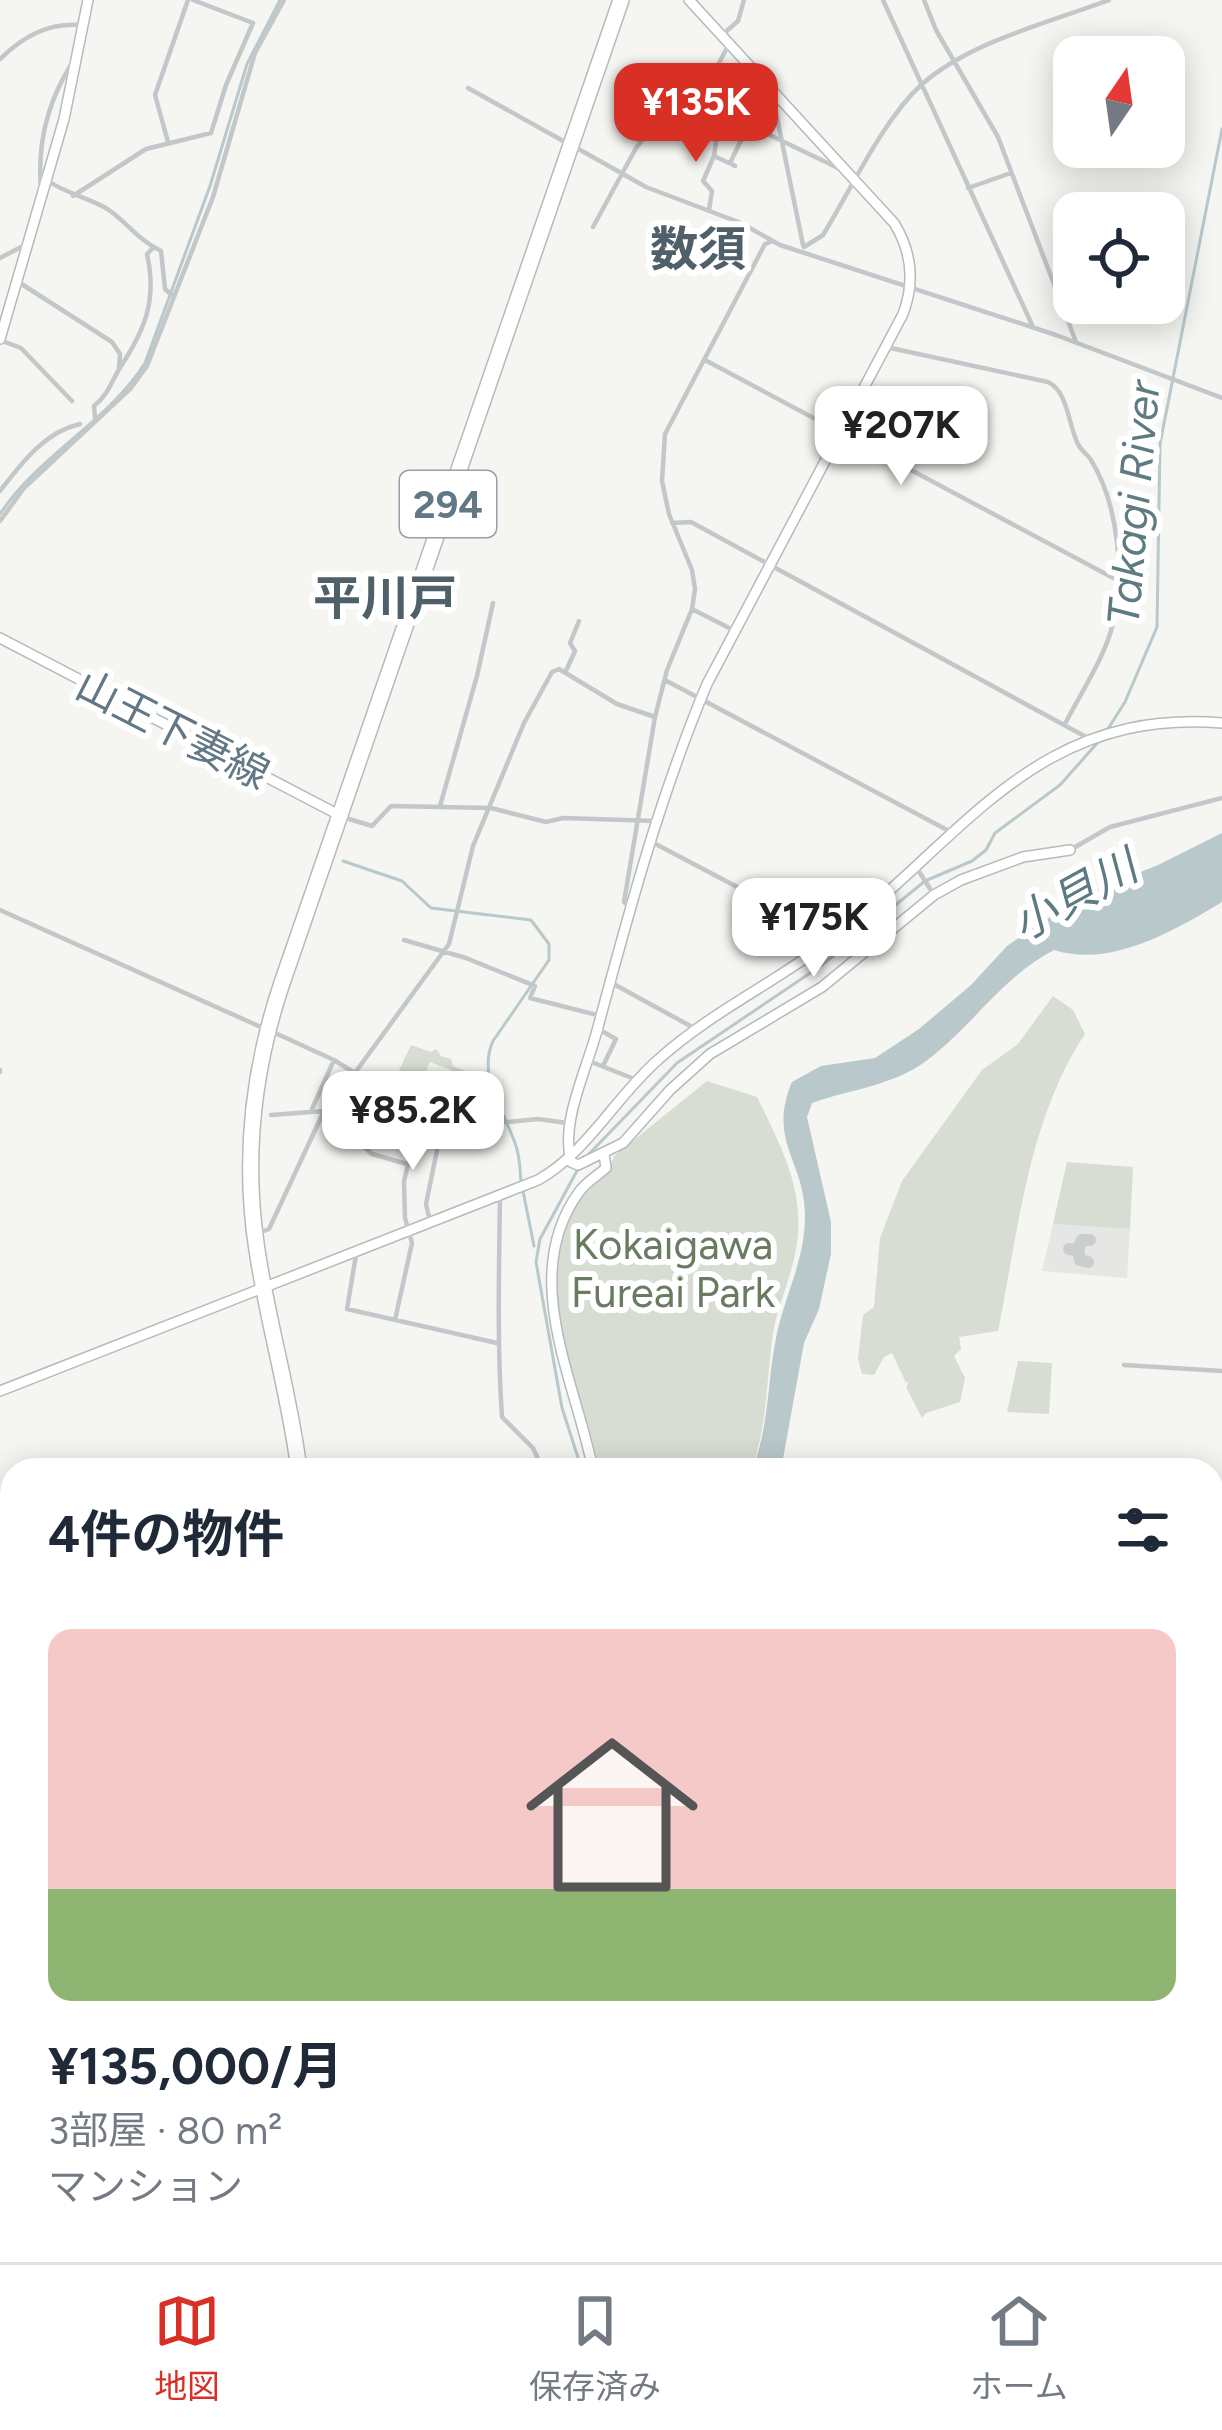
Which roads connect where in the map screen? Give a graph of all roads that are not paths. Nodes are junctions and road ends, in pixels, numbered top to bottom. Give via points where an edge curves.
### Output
1 (88, 0) edge
2 (191, 0) edge
3 (284, 0) edge
4 (625, 0) edge
5 (689, 0) edge
6 (744, 0) edge
7 (883, 0) edge
8 (924, 0) edge
9 (1109, 0) edge
10 (84, 26) junction
11 (725, 39) junction
12 (79, 52) junction
13 (0, 59) edge
14 (954, 64) junction
15 (921, 85) junction
16 (468, 88) dead end
17 (772, 90) junction
18 (691, 106) junction
19 (749, 124) junction
20 (717, 136) dead end
21 (781, 140) junction
22 (169, 145) junction
23 (574, 146) junction
24 (714, 156) junction
25 (1011, 173) junction
26 (622, 174) junction
27 (853, 177) junction
28 (46, 180) junction
29 (968, 188) junction
30 (43, 194) junction
31 (74, 196) junction
32 (709, 213) junction
33 (593, 227) dead end
34 (769, 243) junction
35 (28, 244) junction
36 (154, 247) junction
37 (752, 247) dead end
38 (803, 249) junction
39 (0, 258) edge
40 (14, 284) junction
41 (910, 286) junction
42 (174, 297) junction
43 (1033, 327) junction
44 (0, 340) edge
45 (1076, 342) junction
46 (886, 347) junction
47 (705, 360) junction
48 (118, 374) junction
49 (1222, 398) edge
50 (73, 401) dead end
51 (97, 419) junction
52 (80, 424) dead end
53 (840, 433) junction
54 (0, 491) edge
55 (0, 521) edge
56 (672, 523) junction
57 (770, 565) junction
58 (1117, 580) junction
59 (493, 603) dead end
60 (692, 609) junction
61 (579, 621) dead end
62 (735, 632) junction
63 (0, 638) edge
64 (565, 673) junction
65 (665, 680) junction
66 (700, 700) junction
67 (655, 717) junction
68 (1066, 722) junction
69 (1222, 723) edge
70 (1090, 737) junction
71 (1222, 798) edge
72 (440, 806) junction
73 (491, 808) junction
74 (343, 817) junction
75 (637, 820) junction
76 (656, 821) junction
77 (954, 833) junction
78 (650, 841) junction
79 (1070, 850) joint
80 (918, 870) junction
81 (931, 892) junction
82 (629, 906) junction
83 (0, 910) edge
84 (832, 938) junction
85 (404, 940) dead end
86 (444, 950) junction
87 (610, 982) junction
88 (601, 1016) junction
89 (598, 1029) junction
90 (696, 1030) junction
91 (271, 1031) junction
92 (334, 1060) junction
93 (589, 1060) junction
94 (603, 1065) junction
95 (358, 1074) junction
96 (637, 1080) junction
97 (312, 1110) junction
98 (324, 1112) junction
99 (271, 1114) dead end
100 (420, 1116) junction
101 (443, 1121) junction
102 (572, 1124) junction
103 (604, 1154) junction
104 (577, 1162) junction
105 (406, 1164) junction
106 (500, 1196) junction
107 (430, 1223) junction
108 (409, 1231) junction
109 (261, 1232) junction
110 (357, 1252) junction
111 (268, 1287) junction
112 (395, 1320) junction
113 (497, 1343) junction
114 (1124, 1365) dead end
115 (1222, 1371) edge
116 (0, 1391) edge
117 (300, 1458) edge
118 (300, 1458) edge
119 (537, 1458) edge
120 (590, 1458) edge

1 - 10 street
2 - 22 street via 155,95
2 - 22 street via 253,23 211,133
3 - 42 street via 255,53
4 - 23 highway, 294
5 - 11 street
6 - 11 street
7 - 15 street
8 - 14 street
9 - 14 street
10 - 12 street
10 - 13 street via 32,34
11 - 17 street
11 - 18 street
12 - 28 street
12 - 30 street via 43,133
14 - 15 street
14 - 25 street
15 - 27 street
15 - 29 street
16 - 23 street
17 - 21 street
17 - 27 street
18 - 19 street
18 - 26 street via 644,137
19 - 21 street
19 - 24 street via 733,165
20 - 24 street
21 - 27 street
21 - 38 street
22 - 31 street via 128,158
23 - 26 street
23 - 74 highway, 294
24 - 32 street via 703,181 712,191
25 - 29 street
25 - 45 street
26 - 32 street
26 - 33 street
27 - 38 street via 823,235
27 - 41 street via 901,234
28 - 30 street
28 - 31 street
29 - 43 street
30 - 35 street
31 - 36 street via 103,207
32 - 34 street
34 - 37 street
34 - 38 street
34 - 47 street
35 - 39 street
35 - 40 street
36 - 42 street
36 - 48 street via 147,254 154,281 147,315
38 - 41 street
40 - 44 street
40 - 48 street via 112,342
41 - 43 street
41 - 46 street
42 - 51 street via 140,377
43 - 45 street
44 - 50 street via 21,348
45 - 49 street
46 - 53 street
46 - 58 street via 1055,384 1108,505
47 - 53 street
47 - 56 street via 665,434 662,481
48 - 51 street via 92,409
51 - 55 street
52 - 54 street via 21,462
53 - 57 street
53 - 58 street
56 - 57 street via 692,522
56 - 60 street via 692,570
57 - 62 street
57 - 68 street
58 - 68 street via 1109,637
59 - 72 street
60 - 62 street
60 - 65 street
61 - 64 street
62 - 66 street
63 - 74 street, 山王下妻線
64 - 67 street
64 - 73 street via 552,671 533,703
65 - 66 street
65 - 67 street
66 - 76 street
66 - 77 street
67 - 75 street
68 - 70 street
69 - 70 street via 1165,722
70 - 77 street via 1038,763
71 - 79 street via 1110,827
72 - 73 street
72 - 74 street via 395,804 373,826
73 - 75 street via 546,822
73 - 86 street
74 - 91 highway, 294
75 - 76 street
75 - 82 street
76 - 78 street
77 - 80 street
78 - 82 street
78 - 84 street
79 - 81 street via 1023,857
80 - 81 street
80 - 84 street
81 - 103 street via 822,987 710,1054
82 - 87 street
83 - 91 street
84 - 90 street
85 - 86 street
86 - 88 street via 532,985 530,998
86 - 95 street
87 - 88 street
87 - 90 street
88 - 89 street
89 - 93 street
89 - 94 street via 616,1039
90 - 96 street
91 - 92 street
91 - 109 highway, 294 via 259,1116
91 - 111 highway, 294 via 256,1085 250,1176
92 - 95 street
92 - 97 street
93 - 94 street
93 - 102 street
94 - 96 street
95 - 98 street
95 - 100 street
96 - 104 street
97 - 98 street
97 - 99 street
98 - 105 street via 372,1154
98 - 109 street
100 - 101 street
100 - 105 street
101 - 102 street
101 - 107 street
102 - 104 street
103 - 104 street
103 - 120 street via 606,1168 581,1190 563,1223 551,1272
104 - 106 street
105 - 108 street
106 - 107 street
106 - 113 street
107 - 108 street
108 - 110 street
108 - 112 street
109 - 111 highway, 294
110 - 111 street
110 - 112 street via 345,1308
111 - 116 street
111 - 117 highway, 294
111 - 118 highway, 294
112 - 113 street
113 - 119 street via 503,1421
114 - 115 street

